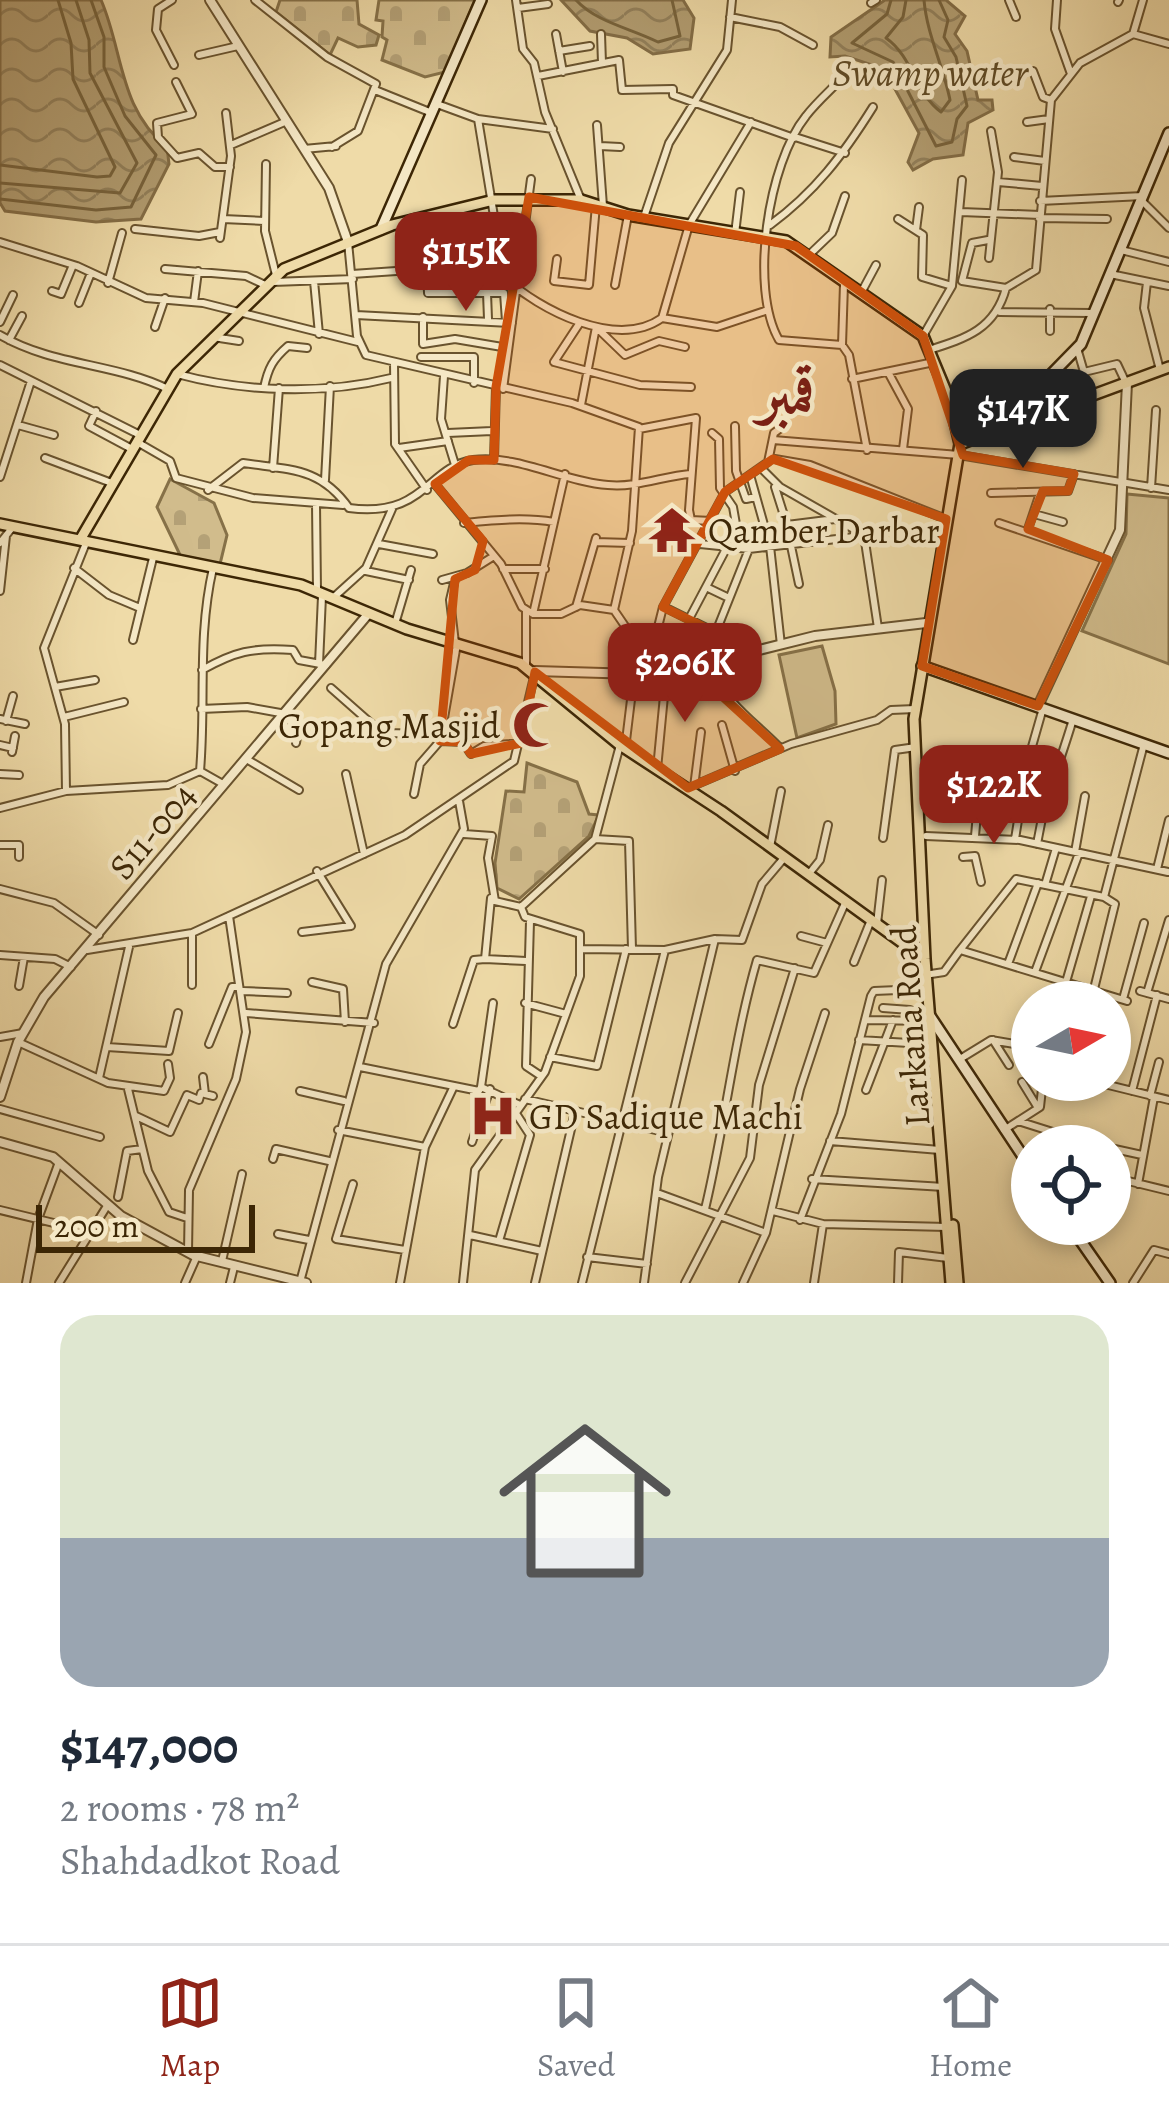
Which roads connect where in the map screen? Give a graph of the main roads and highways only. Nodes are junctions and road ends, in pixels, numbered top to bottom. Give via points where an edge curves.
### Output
1 (482, 0) edge
2 (1169, 133) edge
3 (381, 229) junction
4 (1164, 369) edge
5 (993, 434) junction
6 (959, 450) junction
7 (4, 532) edge
8 (83, 541) junction
9 (922, 667) junction
10 (917, 693) junction
11 (1169, 753) edge
12 (927, 960) junction
13 (932, 1021) junction
14 (940, 1110) junction
15 (1011, 1140) edge
16 (1084, 1245) edge
17 (954, 1283) edge
18 (1110, 1283) edge

1 - 3 main road
2 - 5 main road via 1077,347
3 - 6 main road via 529,197 580,200 735,234 768,231 923,336
3 - 8 main road via 270,281 212,337 134,441
4 - 5 main road
5 - 6 main road
6 - 9 main road, Larkana Road
7 - 8 main road
8 - 12 main road via 324,593 531,669 622,747
9 - 10 main road, Larkana Road
9 - 11 main road
10 - 12 main road, Larkana Road
10 - 12 main road, Larkana Road
12 - 13 main road, Larkana Road
12 - 13 main road, Larkana Road
13 - 14 main road, Larkana Road
13 - 15 main road
14 - 17 main road, Larkana Road
14 - 17 main road, Larkana Road
16 - 18 main road

